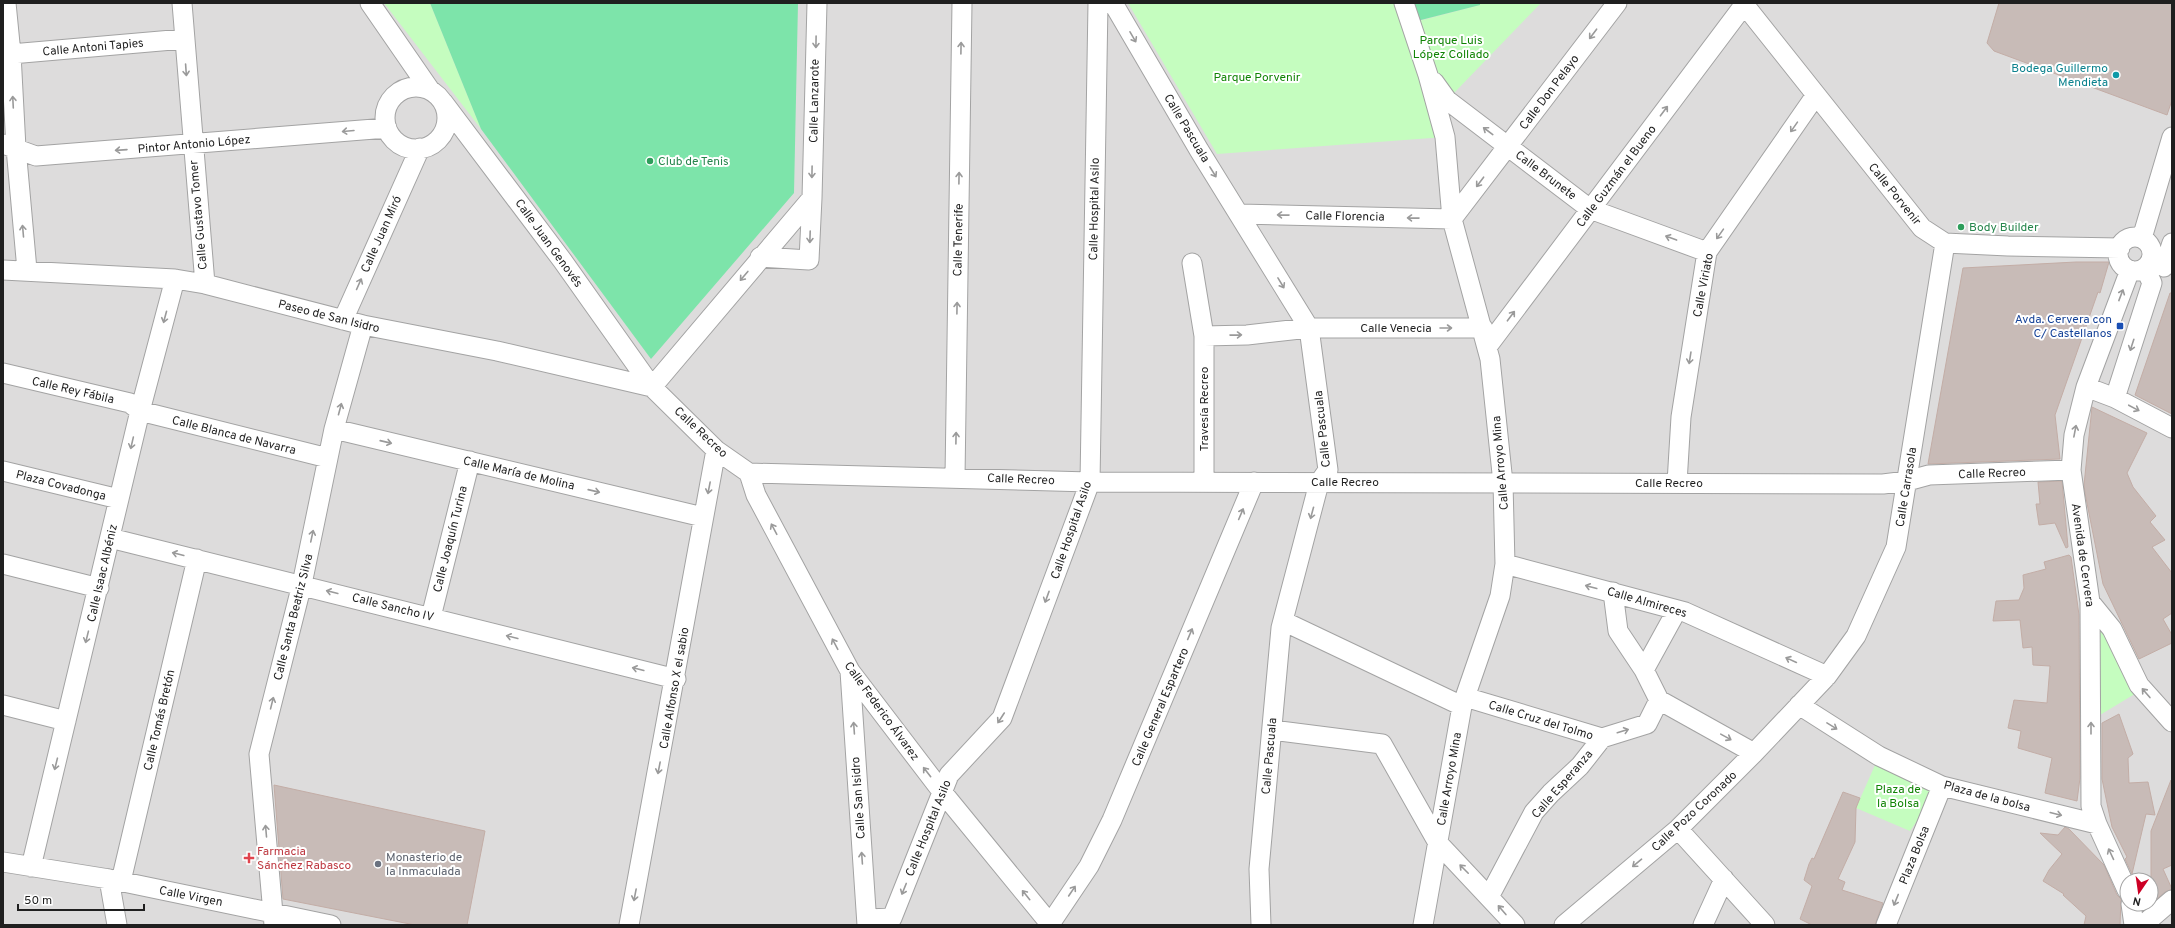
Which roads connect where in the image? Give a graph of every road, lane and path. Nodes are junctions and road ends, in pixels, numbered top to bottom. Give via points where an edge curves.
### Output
1 (6, 3) edge
2 (182, 3) edge
3 (370, 3) edge
4 (816, 3) edge
5 (962, 3) edge
6 (1098, 3) edge
7 (1113, 3) edge
8 (1404, 3) edge
9 (1616, 3) edge
10 (1744, 4) edge
11 (184, 39) junction
12 (7, 51) edge
13 (1428, 75) junction
14 (1816, 95) junction
15 (436, 96) junction
16 (387, 128) junction
17 (2172, 137) edge
18 (192, 145) junction
19 (9, 146) edge
20 (1507, 146) junction
21 (420, 148) junction
22 (812, 198) junction
23 (1590, 209) junction
24 (1239, 214) junction
25 (1452, 219) junction
26 (2142, 238) junction
27 (1945, 243) junction
28 (2172, 244) edge
29 (2120, 248) junction
30 (1707, 252) junction
31 (760, 257) junction
32 (1192, 263) dead end
33 (2152, 267) edge
34 (3, 270) edge
35 (27, 270) junction
36 (175, 279) junction
37 (205, 284) junction
38 (343, 320) junction
39 (363, 325) junction
40 (1309, 328) junction
41 (1483, 328) junction
42 (1204, 336) junction
43 (1487, 347) junction
44 (3, 373) edge
45 (652, 386) junction
46 (2086, 387) junction
47 (2115, 398) junction
48 (140, 411) junction
49 (2172, 428) edge
50 (334, 429) junction
51 (716, 450) junction
52 (328, 458) junction
53 (470, 462) junction
54 (2071, 470) junction
55 (3, 471) edge
56 (749, 473) junction
57 (955, 477) junction
58 (1907, 481) junction
59 (1090, 482) junction
60 (1204, 482) junction
61 (1254, 482) junction
62 (1677, 482) junction
63 (1319, 483) junction
64 (1503, 484) junction
65 (119, 499) junction
66 (703, 517) junction
67 (110, 538) junction
68 (198, 559) junction
69 (3, 564) edge
70 (1505, 564) junction
71 (302, 584) junction
72 (99, 588) junction
73 (1613, 592) junction
74 (2090, 602) junction
75 (1677, 610) junction
76 (431, 617) junction
77 (1283, 621) junction
78 (1644, 670) junction
79 (850, 672) junction
80 (1827, 676) junction
81 (676, 679) junction
82 (1659, 700) junction
83 (1463, 701) junction
84 (1800, 705) junction
85 (3, 706) edge
86 (66, 721) junction
87 (2172, 722) edge
88 (1272, 730) junction
89 (1602, 738) junction
90 (1754, 753) junction
91 (1942, 786) junction
92 (943, 792) junction
93 (2097, 824) junction
94 (1678, 829) junction
95 (1438, 843) junction
96 (3, 862) edge
97 (31, 867) junction
98 (2119, 872) edge
99 (1724, 879) junction
100 (115, 880) junction
101 (1490, 896) junction
102 (2172, 900) edge
103 (1747, 906) junction
104 (2132, 912) edge
105 (273, 918) edge
106 (1706, 918) edge
107 (867, 922) edge
108 (1051, 924) edge
109 (117, 925) edge
110 (331, 925) edge
111 (629, 925) edge
112 (1261, 925) edge
113 (1423, 925) edge
114 (1515, 925) edge
115 (1564, 925) edge
116 (1765, 925) edge
117 (1886, 925) edge
118 (2134, 925) edge
119 (2143, 925) edge

1 - 12 street
2 - 11 street, Calle Gustavo Tomer
3 - 15 street, Calle Juan Genovés
4 -> 22 street, Calle Lanzarote
57 -> 5 street, Calle Tenerife
6 - 59 street, Calle Hospital Asilo
7 -> 24 street, Calle Pascuala
8 - 13 street, Calle Arroyo Mina
9 -> 20 street, Calle Don Pelayo
10 - 14 street, Calle Porvenir
23 -> 10 street, Calle Guzmán el Bueno
11 - 12 street, Calle Antoni Tapies
11 -> 18 street, Calle Gustavo Tomer
19 -> 12 street
20 -> 13 street, Calle Brunete via 1447,100
13 - 25 street, Calle Arroyo Mina via 1445,137
14 - 27 street, Calle Porvenir via 1922,228
14 -> 30 street, Calle Viriato
15 - 16 street via 412,87 396,95 386,110
15 - 21 street via 447,119 444,131 436,142
15 - 45 street, Calle Juan Genovés via 562,260
16 -> 18 street, Pintor Antonio López
16 - 21 street via 400,144
17 - 26 street
18 -> 19 street, Pintor Antonio López via 36,156
18 - 37 street, Calle Gustavo Tomer
35 -> 19 street
20 - 23 street, Calle Brunete
20 -> 25 street, Calle Don Pelayo
38 -> 21 street, Calle Juan Miró
22 - 31 street
22 -> 31 street, Calle Lanzarote via 809,260
30 -> 23 street, Calle Brunete
43 -> 23 street, Calle Guzmán el Bueno
25 -> 24 street, Calle Florencia
24 -> 40 street, Calle Pascuala
25 - 41 street, Calle Arroyo Mina
26 - 29 street via 2131,238 2122,243
26 - 33 street via 2152,250
27 - 29 street
27 - 58 street, Calle Carrasola
28 - 33 street, Avenida de Cervera
29 - 33 street via 2118,253 2122,264
30 -> 62 street, Calle Viriato via 1681,417
31 -> 45 street
32 - 42 street, Travesía Recreo
46 -> 33 street, Avenida de Cervera
33 -> 47 street via 2152,283
34 - 35 street, Paseo de San Isidro
35 - 36 street, Paseo de San Isidro
36 - 37 street, Paseo de San Isidro
36 -> 48 street, Calle Isaac Albéniz
37 - 38 street, Paseo de San Isidro
38 - 39 street, Paseo de San Isidro
39 - 45 street, Paseo de San Isidro via 497,351
50 -> 39 street, Calle Santa Beatriz Silva
40 -> 41 street, Calle Venecia
42 -> 40 street via 1247,335
40 - 63 street, Calle Pascuala via 1328,470
41 - 43 street, Calle Arroyo Mina
42 - 60 street, Travesía Recreo
43 - 64 street, Calle Arroyo Mina
44 - 48 street, Calle Rey Fábila via 130,403
45 - 51 street, Calle Recreo
46 - 47 street
54 -> 46 street, Avenida de Cervera via 2074,435
47 -> 49 street
48 - 52 street, Calle Blanca de Navarra
48 -> 65 street, Calle Isaac Albéniz
50 - 52 street, Calle Santa Beatriz Silva
50 -> 53 street, Calle María de Molina
51 - 56 street, Calle Recreo
51 -> 66 street, Calle Alfonso X el sabio
71 -> 52 street, Calle Santa Beatriz Silva
53 -> 66 street, Calle María de Molina
53 - 76 street, Calle Joaquín Turina
54 - 58 street, Calle Recreo via 1929,475
54 - 74 street, Avenida de Cervera
55 - 65 street, Plaza Covadonga
56 - 57 street, Calle Recreo
79 -> 56 street, Calle Federico Álvarez via 756,495
57 - 59 street, Calle Recreo
58 - 62 street, Calle Recreo via 1883,484
58 - 80 street, Calle Carrasola via 1896,547 1856,636
59 - 60 street, Calle Recreo
59 -> 92 street, Calle Hospital Asilo via 1002,718 949,775
60 - 61 street, Calle Recreo
61 - 63 street, Calle Recreo
108 -> 61 street, Calle General Espartero via 1089,866 1112,820
62 - 64 street, Calle Recreo
63 - 64 street, Calle Recreo
63 -> 77 street, Calle Pascuala
64 - 70 street, Calle Arroyo Mina
65 - 67 street, Calle Isaac Albéniz
66 - 81 street, Calle Alfonso X el sabio
68 -> 67 street, Calle Sancho IV
67 - 72 street, Calle Isaac Albéniz
68 - 71 street, Calle Sancho IV
68 - 100 street, Calle Tomás Bretón
69 - 72 street
73 -> 70 street, Calle Almireces
70 - 83 street, Calle Arroyo Mina via 1500,596
76 -> 71 street, Calle Sancho IV
105 -> 71 street, Calle Santa Beatriz Silva via 259,754
72 -> 86 street, Calle Isaac Albéniz
73 - 75 street, Calle Almireces
73 - 78 street via 1618,631
87 -> 74 street via 2139,685 2112,629
93 -> 74 street, Avenida de Cervera via 2091,806
75 - 78 street
80 -> 75 street, Calle Almireces
81 -> 76 street, Calle Sancho IV
77 - 83 street, Calle Cruz del Tolmo
77 - 88 street, Calle Pascuala
78 - 82 street
92 -> 79 street, Calle Federico Álvarez
107 -> 79 street, Calle San Isidro
80 - 84 street, Calle Carrasola
81 -> 111 street, Calle Alfonso X el sabio
89 -> 82 street, Calle Cruz del Tolmo via 1647,724
82 -> 90 street
83 - 89 street, Calle Cruz del Tolmo
83 - 95 street, Calle Arroyo Mina
84 - 90 street, Calle Pozo Coronado
84 -> 91 street, Plaza de la bolsa via 1879,756
85 - 86 street
86 -> 97 street, Calle Isaac Albéniz
88 - 95 street via 1382,744
88 - 112 street, Calle Pascuala via 1259,869
89 - 101 street, Calle Esperanza via 1580,766 1534,812
90 - 94 street, Calle Pozo Coronado
91 -> 93 street, Plaza de la bolsa
91 -> 117 street, Plaza Bolsa
92 -> 107 street, Calle Hospital Asilo via 892,918
108 -> 92 street, Calle Federico Álvarez
98 -> 93 street, Avenida de Cervera
94 - 99 street
94 -> 115 street, Calle Pozo Coronado
101 -> 95 street
95 - 113 street, Calle Arroyo Mina
96 - 97 street, Calle Virgen
97 - 100 street, Calle Virgen
99 - 103 street
99 - 106 street
100 - 105 street, Calle Virgen
100 - 109 street
114 -> 101 street
102 - 119 street
103 - 106 street via 1727,906
103 - 116 street
104 - 118 street
105 - 110 street, Calle Virgen

